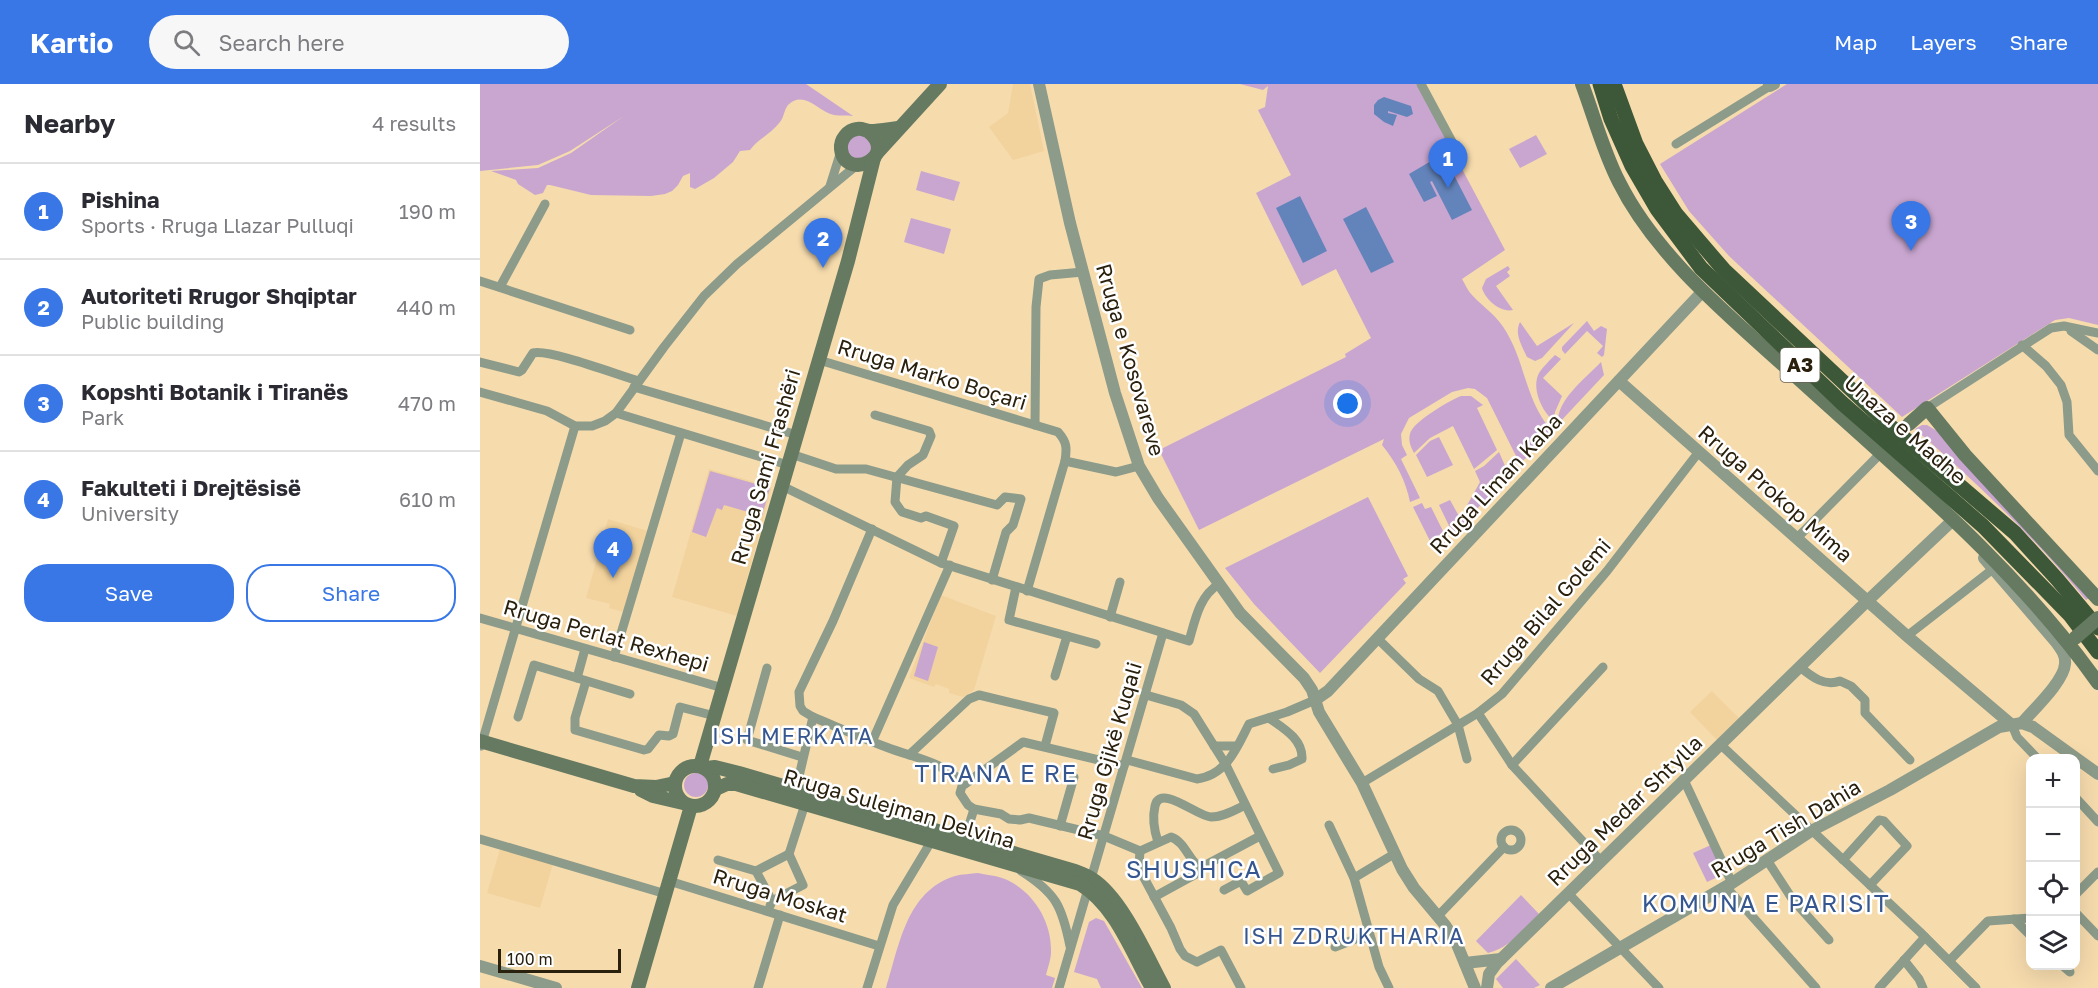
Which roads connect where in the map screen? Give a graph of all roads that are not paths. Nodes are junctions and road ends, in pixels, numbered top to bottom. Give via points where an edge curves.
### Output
1 (940, 84) edge
2 (1039, 84) edge
3 (1421, 84) edge
4 (1582, 84) edge
5 (1592, 84) edge
6 (1600, 84) edge
7 (1614, 84) edge
8 (1623, 84) edge
9 (1771, 85) edge
10 (898, 128) junction
11 (868, 131) junction
12 (1676, 144) dead end
13 (841, 149) junction
14 (1458, 153) dead end
15 (875, 156) junction
16 (858, 165) junction
17 (868, 179) junction
18 (830, 186) junction
19 (545, 204) dead end
20 (1664, 207) junction
21 (1083, 272) junction
22 (480, 281) edge
23 (500, 288) junction
24 (1703, 291) junction
25 (2064, 326) junction
26 (630, 330) dead end
27 (2098, 333) edge
28 (2022, 345) junction
29 (2098, 350) edge
30 (819, 360) junction
31 (480, 362) edge
32 (1619, 381) junction
33 (636, 384) junction
34 (480, 392) edge
35 (1926, 408) junction
36 (615, 413) junction
37 (875, 415) dead end
38 (1909, 424) dead end
39 (1035, 425) junction
40 (575, 426) junction
41 (681, 433) junction
42 (797, 435) junction
43 (1882, 452) junction
44 (1698, 453) junction
45 (790, 460) junction
46 (1065, 461) junction
47 (1139, 466) junction
48 (2098, 471) edge
49 (897, 477) junction
50 (782, 486) junction
51 (1958, 525) junction
52 (872, 529) junction
53 (1797, 538) junction
54 (945, 564) junction
55 (1993, 569) junction
56 (992, 580) junction
57 (1120, 582) dead end
58 (1219, 585) junction
59 (1016, 587) junction
60 (1027, 591) junction
61 (2098, 599) edge
62 (1867, 601) junction
63 (1110, 617) junction
64 (480, 618) edge
65 (2098, 618) edge
66 (514, 628) junction
67 (2098, 628) edge
68 (1163, 633) junction
69 (1067, 636) junction
70 (1907, 636) junction
71 (1378, 639) junction
72 (2072, 640) junction
73 (1096, 644) dead end
74 (585, 649) junction
75 (2098, 652) edge
76 (614, 657) junction
77 (1603, 667) dead end
78 (1800, 667) junction
79 (767, 668) dead end
80 (1055, 676) dead end
81 (581, 680) junction
82 (2098, 683) edge
83 (723, 688) junction
84 (630, 694) dead end
85 (1146, 695) junction
86 (1315, 700) junction
87 (1478, 712) junction
88 (715, 716) junction
89 (518, 717) dead end
90 (813, 717) junction
91 (1269, 718) junction
92 (2017, 724) junction
93 (1458, 725) junction
94 (872, 741) junction
95 (481, 744) edge
96 (1721, 745) junction
97 (1045, 746) junction
98 (1214, 746) junction
99 (1237, 746) junction
100 (2032, 754) edge
101 (909, 755) junction
102 (802, 757) junction
103 (1467, 759) dead end
104 (1910, 760) dead end
105 (1126, 763) junction
106 (1226, 765) junction
107 (1512, 765) junction
108 (703, 767) junction
109 (1273, 769) dead end
110 (2098, 774) edge
111 (1074, 777) dead end
112 (1684, 780) junction
113 (675, 783) junction
114 (1362, 783) junction
115 (965, 784) junction
116 (634, 786) junction
117 (716, 789) junction
118 (795, 789) junction
119 (2080, 802) edge
120 (687, 804) junction
121 (805, 804) junction
122 (1245, 805) junction
123 (974, 809) junction
124 (2098, 822) edge
125 (1329, 825) dead end
126 (1060, 826) junction
127 (1811, 831) junction
128 (1104, 836) junction
129 (1260, 836) junction
130 (965, 838) junction
131 (480, 839) edge
132 (932, 840) junction
133 (1158, 842) junction
134 (1504, 847) dead end
135 (1140, 851) junction
136 (977, 853) junction
137 (789, 854) junction
138 (1394, 854) junction
139 (718, 860) dead end
140 (1767, 860) junction
141 (1843, 860) junction
142 (1601, 861) junction
143 (1200, 868) junction
144 (756, 871) junction
145 (2098, 872) edge
146 (1074, 876) junction
147 (1354, 878) junction
148 (1090, 884) junction
149 (1729, 885) junction
150 (1870, 885) junction
151 (667, 888) junction
152 (1224, 890) dead end
153 (2080, 890) edge
154 (1568, 893) junction
155 (1154, 897) junction
156 (772, 901) junction
157 (768, 911) junction
158 (780, 915) junction
159 (1438, 916) junction
160 (2079, 916) edge
161 (2026, 918) edge
162 (1120, 919) junction
163 (2014, 919) junction
164 (2026, 930) edge
165 (2098, 936) edge
166 (1925, 937) junction
167 (1371, 939) junction
168 (1829, 940) dead end
169 (879, 946) junction
170 (1621, 946) junction
171 (1335, 947) dead end
172 (1071, 948) junction
173 (1501, 959) junction
174 (1904, 960) junction
175 (1950, 960) junction
176 (1465, 963) junction
177 (480, 966) edge
178 (556, 988) edge
179 (638, 988) edge
180 (758, 988) edge
181 (867, 988) edge
182 (1059, 988) edge
183 (1152, 988) edge
184 (1164, 988) edge
185 (1241, 988) edge
186 (1389, 988) edge
187 (1475, 988) edge
188 (1487, 988) edge
189 (1551, 988) edge
190 (1659, 988) edge
191 (1816, 988) edge
192 (1879, 988) edge
193 (1923, 988) edge
194 (1977, 988) edge

1 - 10 main road
2 - 21 street, Rruga e Kosovareve
3 - 14 street
4 - 24 main road via 1618,182 1650,230
5 - 20 highway via 1647,203
6 - 20 highway, Unaza e Madhe / A3 via 1636,175
7 - 20 highway, Unaza e Madhe / A3
8 - 20 highway via 1646,148 1670,195
9 - 12 street
10 - 11 main road
10 - 15 main road
11 - 13 main road via 852,130 843,138
11 - 15 main road via 876,141
13 - 16 main road via 846,159
13 - 18 street
15 - 16 main road
15 - 17 main road, Rruga Sami Frashëri
16 - 17 main road
16 - 18 street
17 - 30 main road, Rruga Sami Frashëri
18 - 33 street via 737,264 697,304
19 - 23 street
20 - 67 highway, Unaza e Madhe / A3 via 1724,270 1889,425 2015,533
20 - 75 highway, Unaza e Madhe / A3 via 1688,252 1724,291 1864,424 1983,526 2070,615
21 - 39 street via 1039,279
21 - 47 street, Rruga e Kosovareve
22 - 23 street
23 - 26 street
24 - 32 street, Rruga Liman Kaba
24 - 43 main road
25 - 27 street
25 - 28 street via 2051,328
25 - 29 street
28 - 35 street
28 - 48 street via 2061,385 2067,402 2069,435
30 - 39 street, Rruga Marko Boçari
30 - 42 main road, Rruga Sami Frashëri
31 - 33 street via 519,372 538,352
32 - 44 street, Rruga Prokop Mima
32 - 71 street, Rruga Liman Kaba
33 - 36 street
33 - 42 street
34 - 40 street via 547,411
35 - 38 main road
35 - 61 main road
36 - 40 street via 592,426
36 - 41 street
37 - 49 street via 929,431 931,436 923,455
39 - 46 street, Rruga Marko Boçari via 1058,432 1065,439
40 - 66 street
41 - 45 street
41 - 76 street
42 - 45 main road, Rruga Sami Frashëri
43 - 51 main road
43 - 53 street
44 - 53 street, Rruga Prokop Mima
44 - 87 street, Rruga Bilal Golemi via 1540,651 1502,694
45 - 49 street via 836,469 866,469
45 - 50 main road, Rruga Sami Frashëri
46 - 47 street via 1116,472
46 - 60 street
47 - 58 street, Rruga e Kosovareve
49 - 54 street via 895,502 902,512 954,526
49 - 56 street via 997,505 1005,497 1021,499
50 - 52 street
50 - 83 main road, Rruga Sami Frashëri
51 - 55 street
51 - 62 street, Rruga Medar Shtylla
51 - 72 main road
52 - 54 street
52 - 90 street via 799,692 800,706
53 - 62 street, Rruga Prokop Mima
54 - 56 street
54 - 94 street
55 - 70 street
55 - 92 street via 2056,642 2066,661 2062,675
56 - 59 street
57 - 63 street
58 - 68 street via 1210,589 1201,603 1189,641
58 - 86 street, Rruga e Kosovareve via 1248,622 1304,678
59 - 60 street
59 - 69 street via 1008,620
60 - 63 street
62 - 70 street, Rruga Prokop Mima
62 - 78 street, Rruga Medar Shtylla
63 - 68 street
64 - 66 street, Rruga Perlat Rexhepi
65 - 72 main road, bridge
66 - 74 street, Rruga Perlat Rexhepi
66 - 95 street
68 - 85 street, Rruga Gjikë Kuqali
69 - 73 street
69 - 80 street
70 - 92 street, Rruga Prokop Mima
71 - 86 street, Rruga Liman Kaba
71 - 93 street via 1419,679 1438,691
72 - 82 main road
74 - 76 street, Rruga Perlat Rexhepi
74 - 81 street
76 - 83 street, Rruga Perlat Rexhepi
77 - 107 street
78 - 96 street, Rruga Medar Shtylla
78 - 104 street via 1824,683 1840,681 1851,686 1865,700 1864,713
79 - 102 street via 747,740
81 - 84 street
81 - 88 street via 575,730 644,750 659,735 673,734 680,707
81 - 89 street via 534,665
83 - 88 main road, Rruga Sami Frashëri
85 - 98 street via 1188,709
85 - 105 street, Rruga Gjikë Kuqali
86 - 91 street
86 - 114 street, Rruga e Kosovareve
87 - 93 street, Rruga Bilal Golemi
87 - 107 street
88 - 108 main road, Rruga Sami Frashëri
90 - 94 street
90 - 102 street
91 - 99 street via 1249,724
91 - 109 street via 1292,734 1303,753 1298,762
92 - 100 street via 2017,737
92 - 110 street, Rruga Prokop Mima via 2033,727
92 - 127 street, Rruga Tish Dahia via 1999,727
93 - 103 street
93 - 114 street, Rruga Bilal Golemi
94 - 101 street
95 - 116 main road
96 - 112 street, Rruga Medar Shtylla
96 - 127 street
97 - 101 street via 1054,713 979,695 969,699
97 - 105 street
97 - 115 street via 1019,744
98 - 99 street
98 - 106 street
99 - 106 street
101 - 115 street via 940,765
102 - 118 street
105 - 106 street via 1197,779
105 - 128 street, Rruga Gjikë Kuqali
106 - 122 street
107 - 142 street
108 - 113 main road via 692,765 684,769
108 - 117 main road via 712,774
108 - 118 main road, Rruga Sulejman Delvina via 718,767
111 - 126 street
112 - 142 street, Rruga Medar Shtylla
112 - 149 street
113 - 116 main road
113 - 120 main road via 678,797
114 - 138 street, Rruga e Kosovareve
115 - 123 street via 960,793
116 - 120 main road via 653,796
117 - 120 main road via 710,801 698,806
117 - 121 main road, Rruga Sulejman Delvina via 733,783
118 - 130 main road, Rruga Sulejman Delvina
119 - 124 street
120 - 151 main road
121 - 132 main road, Rruga Sulejman Delvina
121 - 137 street
122 - 129 street
122 - 133 street via 1213,817 1179,802 1159,799 1153,815
123 - 126 street via 1009,819 1029,818
123 - 130 street
125 - 147 street
126 - 128 street
127 - 140 street, Rruga Tish Dahia
127 - 141 street
128 - 135 street
128 - 148 street, Rruga Gjikë Kuqali
129 - 143 street
129 - 152 street via 1279,873 1247,891 1241,881
130 - 146 main road, Rruga Sulejman Delvina
131 - 151 street, Rruga Moskat
132 - 136 main road, Rruga Sulejman Delvina
132 - 169 street via 893,905
133 - 135 street
133 - 143 street via 1172,837 1178,840
134 - 159 street
135 - 155 street via 1139,865
136 - 146 main road, Rruga Sulejman Delvina
136 - 172 street via 1020,870 1046,889 1061,911
137 - 144 street
137 - 156 street via 803,885
138 - 147 street
138 - 159 street, Rruga e Kosovareve via 1414,888
139 - 144 street
140 - 149 street, Rruga Tish Dahia
140 - 168 street via 1793,900
141 - 150 street
141 - 150 street via 1879,820 1884,821 1907,846
142 - 154 street, Rruga Medar Shtylla
143 - 155 street
144 - 156 street
145 - 153 street
146 - 148 main road
147 - 167 street
148 - 162 main road
148 - 172 street, Rruga Gjikë Kuqali
149 - 170 street, Rruga Tish Dahia
149 - 191 street
150 - 166 street
151 - 157 street, Rruga Moskat
151 - 179 main road
154 - 170 street
154 - 173 street, Rruga Medar Shtylla
155 - 185 street via 1185,956 1197,962 1221,950
156 - 157 street
157 - 158 street, Rruga Moskat
158 - 169 street, Rruga Moskat
158 - 180 street
159 - 176 street, Rruga e Kosovareve
160 - 165 street
161 - 163 street
162 - 183 main road
162 - 184 main road
163 - 164 street
163 - 175 street via 1988,921
166 - 174 street
166 - 175 street
167 - 171 street via 1358,938
167 - 186 street
169 - 181 street
170 - 189 street, Rruga Tish Dahia
170 - 190 street
172 - 182 street, Rruga Gjikë Kuqali
173 - 176 street
173 - 188 street, Rruga Medar Shtylla via 1489,974
174 - 192 street
174 - 193 street
175 - 194 street
176 - 187 street, Rruga e Kosovareve
177 - 178 street

